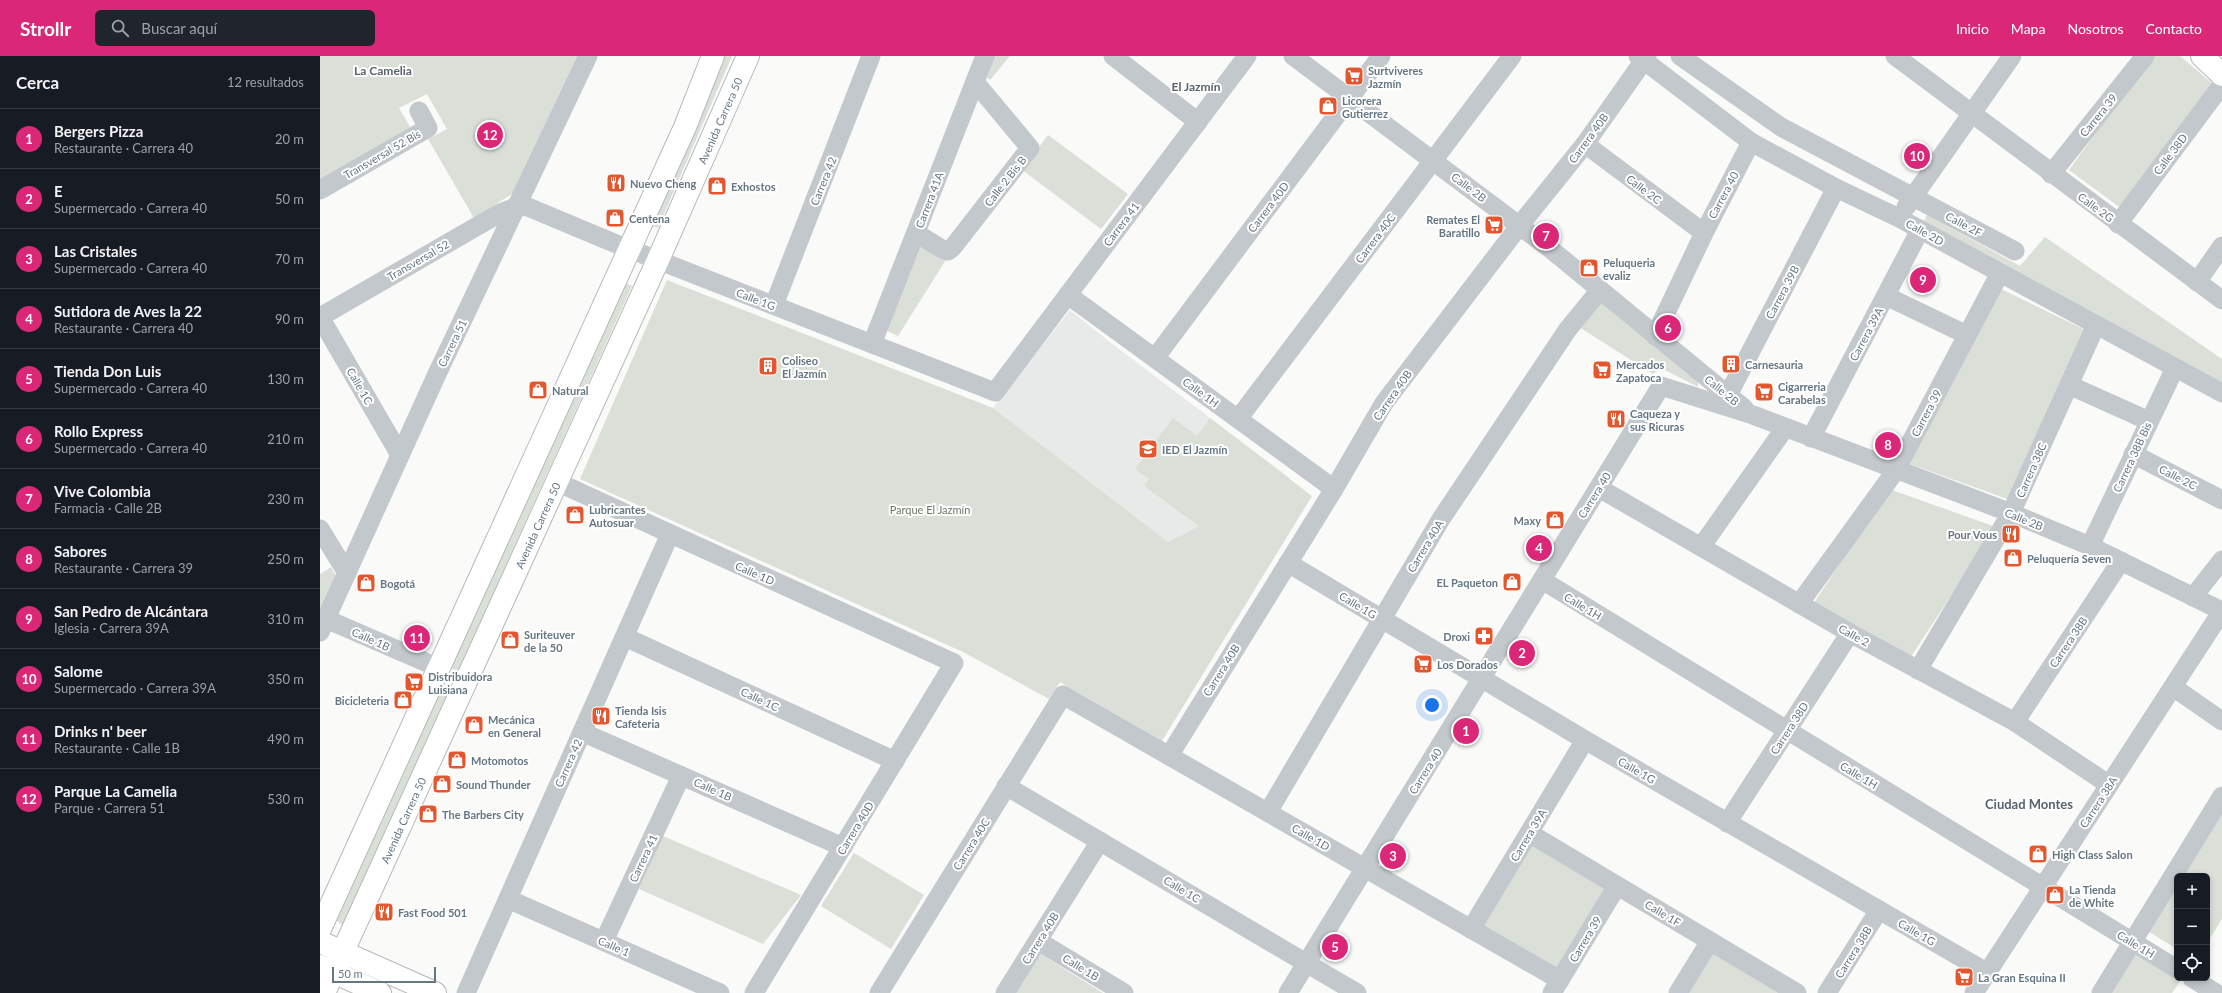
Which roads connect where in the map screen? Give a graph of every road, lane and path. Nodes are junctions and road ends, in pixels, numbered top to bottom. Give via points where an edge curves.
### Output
1 (588, 56) edge
2 (713, 56) edge
3 (748, 56) edge
4 (871, 56) edge
5 (985, 56) edge
6 (1113, 56) edge
7 (1247, 56) edge
8 (1293, 56) edge
9 (1381, 56) edge
10 (1512, 56) edge
11 (1680, 56) edge
12 (1895, 56) edge
13 (2012, 56) edge
14 (2145, 56) edge
15 (2202, 56) edge
16 (1643, 57) edge
17 (2222, 75) edge
18 (975, 82) junction
19 (2222, 85) edge
20 (1349, 98) junction
21 (419, 111) dead end
22 (1972, 112) junction
23 (1198, 122) junction
24 (1751, 142) junction
25 (1585, 144) junction
26 (1433, 161) junction
27 (2051, 174) junction
28 (1836, 188) junction
29 (320, 190) edge
30 (1913, 196) junction
31 (518, 206) junction
32 (1899, 218) junction
33 (2118, 224) junction
34 (1520, 225) junction
35 (1920, 230) junction
36 (916, 233) junction
37 (1704, 233) junction
38 (2222, 246) edge
39 (628, 249) junction
40 (2015, 251) dead end
41 (658, 260) junction
42 (2000, 273) junction
43 (2197, 282) junction
44 (1600, 290) junction
45 (1068, 295) junction
46 (1886, 296) junction
47 (2222, 300) edge
48 (774, 306) junction
49 (320, 317) edge
50 (2096, 325) junction
51 (1967, 335) junction
52 (1655, 336) junction
53 (872, 344) junction
54 (1155, 358) junction
55 (2175, 368) junction
56 (2069, 385) junction
57 (1662, 386) joint
58 (995, 392) joint
59 (2222, 393) edge
60 (1728, 395) junction
61 (1753, 415) junction
62 (1238, 420) junction
63 (2149, 421) junction
64 (1785, 428) junction
65 (1812, 438) junction
66 (2133, 454) junction
67 (400, 455) junction
68 (1896, 470) junction
69 (557, 482) junction
70 (1598, 488) junction
71 (1334, 489) junction
72 (2222, 500) edge
73 (2011, 513) junction
74 (320, 529) edge
75 (670, 534) junction
76 (2090, 546) junction
77 (1701, 547) junction
78 (2222, 560) edge
79 (2121, 561) junction
80 (1288, 563) junction
81 (347, 573) junction
82 (1542, 580) junction
83 (2193, 597) junction
84 (1799, 604) junction
85 (2222, 611) edge
86 (1382, 618) junction
87 (323, 625) edge
88 (1850, 633) junction
89 (624, 637) junction
90 (954, 662) joint
91 (438, 668) junction
92 (1918, 670) junction
93 (1482, 678) junction
94 (2173, 687) junction
95 (1063, 695) joint
96 (2222, 721) edge
97 (2015, 722) junction
98 (1787, 731) junction
99 (582, 732) junction
100 (1585, 740) junction
101 (1169, 756) junction
102 (895, 761) junction
103 (681, 776) junction
104 (2108, 784) junction
105 (1006, 786) junction
106 (2222, 796) edge
107 (1268, 812) junction
108 (1727, 823) junction
109 (1529, 833) junction
110 (1100, 841) junction
111 (843, 847) junction
112 (1365, 868) junction
113 (1617, 886) junction
114 (2044, 887) junction
115 (508, 899) junction
116 (1879, 910) junction
117 (320, 929) edge
118 (1471, 929) junction
119 (1710, 940) junction
120 (604, 941) junction
121 (1038, 941) junction
122 (2132, 941) junction
123 (320, 942) edge
124 (342, 952) junction
125 (1306, 963) junction
126 (2174, 967) edge
127 (327, 969) edge
128 (1988, 973) junction
129 (2197, 981) edge
130 (1556, 986) edge
131 (324, 993) edge
132 (380, 993) edge
133 (435, 993) edge
134 (466, 993) edge
135 (720, 993) edge
136 (754, 993) edge
137 (879, 993) edge
138 (1005, 993) edge
139 (1124, 993) edge
140 (1288, 993) edge
141 (1357, 993) edge
142 (1678, 993) edge
143 (1797, 993) edge
144 (1826, 993) edge
145 (1974, 993) edge
146 (2101, 993) edge
147 (2216, 993) edge

1 - 31 street, Carrera 51
2 - 39 main road via 684,127
3 - 41 main road, Avenida Carrera 50
4 - 48 street, Carrera 42
5 - 18 street, Carrera 41A
6 - 23 street
7 - 23 street, Carrera 41
8 - 20 street, Calle 2B
9 - 20 street, Carrera 40D
10 - 26 street, Carrera 40C
11 - 30 street via 1781,127
12 - 22 street
13 - 22 street
14 - 27 street, Carrera 39
15 - 17 main road
16 - 24 street, Calle 2D
16 - 25 street, Carrera 40B
18 - 36 street, Carrera 41A
18 - 36 street, Calle 2 Bis B via 1030,148 953,247 948,250 942,249
19 - 33 street, Calle 38D
20 - 26 street, Calle 2B
20 - 54 street, Carrera 40D
21 - 29 street, Transversal 52 Bis via 428,128
22 - 27 street, Calle 2G
22 - 30 street
23 - 45 street, Carrera 41
24 - 28 street, Calle 2D
24 - 37 street, Carrera 40
25 - 34 street, Carrera 40B
25 - 37 street, Calle 2C
26 - 34 street, Calle 2B
26 - 62 street, Carrera 40C
27 - 33 street, Calle 2G
28 - 32 street, Calle 2D
28 - 60 street, Carrera 39B
30 - 32 street
30 - 40 street, Calle 2F
31 - 39 street, Calle 1G via 528,207
31 - 49 street, Transversal 52 via 500,212
31 - 67 street, Carrera 51
32 - 35 street, Calle 2D
33 - 43 street, Calle 2G
34 - 44 street, Calle 2B
34 - 71 street, Carrera 40B via 1384,403
35 - 42 street, Calle 2D
35 - 46 street, Carrera 39A
36 - 53 street, Carrera 41A
37 - 52 street, Carrera 40
38 - 43 street
39 - 41 street, Calle 1G
39 - 91 main road
41 - 48 street, Calle 1G
41 - 69 main road, Avenida Carrera 50
42 - 50 street, Calle 2D
42 - 51 street, Carrera 39
43 - 47 street, Calle 2G
44 - 52 street, Calle 2B
44 - 86 street, Carrera 40A via 1568,329 1477,463
45 - 54 street, Calle 1H
45 - 58 street, Carrera 41
46 - 51 street
46 - 65 street, Carrera 39A
48 - 53 street, Calle 1G
49 - 67 street, Calle 1C
50 - 55 street, Calle 2D
50 - 56 street, Carrera 38C
51 - 68 street, Carrera 39
52 - 60 street, Calle 2B
53 - 58 street, Calle 1G
54 - 62 street, Calle 1H
55 - 59 street, Calle 2D
55 - 63 street, Carrera 38B Bis
56 - 63 street
56 - 73 street, Carrera 38C
57 - 61 street, Calle 2B
57 - 70 street, Carrera 40
60 - 61 street, Calle 2B
61 - 64 street, Calle 2B
62 - 71 street, Calle 1H
63 - 66 street, Carrera 38B Bis
64 - 65 street, Calle 2B
64 - 77 street
65 - 68 street, Calle 2B
66 - 72 street, Calle 2C
66 - 76 street, Carrera 38B Bis
67 - 81 street, Carrera 51
68 - 73 street, Calle 2B
68 - 84 street, Carrera 39
69 - 75 street, Calle 1D
69 - 124 main road, Avenida Carrera 50
70 - 77 street, Calle 2
70 - 82 street, Carrera 40
71 - 80 street, Carrera 40B
73 - 76 street, Calle 2B
73 - 92 street, Carrera 38C
74 - 81 street
75 - 89 street, Carrera 42
75 - 90 street, Calle 1D
76 - 79 street, Calle 2B
77 - 84 street, Calle 2
78 - 83 street
79 - 83 street, Calle 2B
79 - 97 street, Carrera 38B
80 - 86 street, Calle 1G
80 - 101 street, Carrera 40B
81 - 87 street, Carrera 51
82 - 93 street, Carrera 40
82 - 98 street, Calle 1H
83 - 85 street, Calle 2B
84 - 88 street, Calle 2
85 - 94 street, Carrera 38A
86 - 93 street, Calle 1G
86 - 107 street, Carrera 40A
87 - 91 street, Calle 1B
88 - 92 street, Calle 2
88 - 98 street, Carrera 38D
89 - 99 street, Carrera 42
89 - 102 street, Calle 1C
90 - 102 street, Carrera 40D
91 - 117 main road
92 - 97 street, Calle 2
93 - 100 street, Calle 1G
93 - 112 street, Carrera 40
94 - 96 street
94 - 104 street, Carrera 38A
95 - 101 street, Calle 1D
95 - 105 street, Carrera 40C
97 - 104 street, Calle 2
98 - 108 street, Carrera 38D
98 - 114 street, Calle 1H
99 - 103 street, Calle 1B
99 - 115 street, Carrera 42
100 - 108 street, Calle 1G
100 - 109 street, Carrera 39A
101 - 107 street, Calle 1D
102 - 111 street, Carrera 40D
103 - 111 street, Calle 1B
103 - 120 street, Carrera 41
104 - 114 street, Carrera 38A
105 - 110 street, Calle 1C
105 - 137 street, Carrera 40C
106 - 122 street
107 - 112 street, Calle 1D
108 - 116 street, Calle 1G
109 - 113 street, Calle 1F
109 - 118 street, Carrera 39A
110 - 121 street, Carrera 40B
110 - 125 street, Calle 1C
111 - 136 street, Carrera 40D
112 - 118 street, Calle 1D
112 - 125 street, Carrera 40
113 - 119 street, Calle 1F
113 - 130 street, Carrera 39
114 - 122 street, Calle 1H
114 - 128 street, Carrera 38A
115 - 120 street, Calle 1
115 - 134 street, Carrera 42
116 - 128 street, Calle 1G
116 - 144 street, Carrera 38B
118 - 130 street, Calle 1D
119 - 142 street
119 - 143 street, Calle 1F
120 - 135 street, Calle 1
121 - 138 street, Carrera 40B
121 - 139 street, Calle 1B
122 - 126 street, Calle 1H
122 - 146 street
123 - 124 main road
124 - 127 main road, Avenida Carrera 50
124 - 133 main road
125 - 140 street, Carrera 40
125 - 141 street, Calle 1C
127 - 131 main road, Avenida Carrera 50
127 - 132 main road
128 - 145 street, Carrera 38A
129 - 147 street

